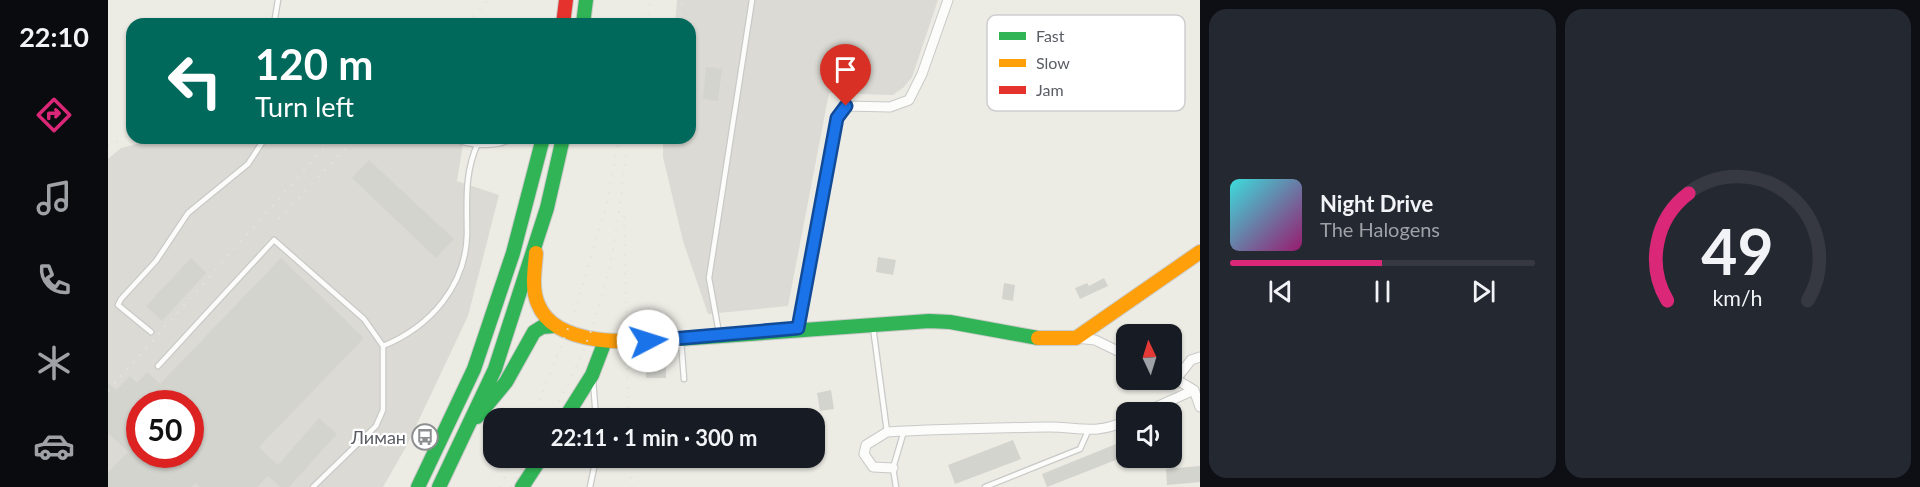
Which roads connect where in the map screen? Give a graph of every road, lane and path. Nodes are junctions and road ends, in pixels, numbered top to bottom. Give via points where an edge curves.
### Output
1 (278, 0) edge
2 (566, 0) edge
3 (586, 0) edge
4 (752, 0) edge
5 (948, 0) edge
6 (275, 18) edge
7 (564, 18) edge
8 (584, 18) edge
9 (262, 144) edge
10 (477, 144) edge
11 (488, 144) edge
12 (504, 144) edge
13 (541, 144) edge
14 (561, 144) edge
15 (537, 240) junction
16 (1200, 252) edge
17 (873, 324) junction
18 (554, 326) junction
19 (798, 328) junction
20 (151, 332) dead end
21 (720, 335) junction
22 (1076, 338) junction
23 (681, 339) junction
24 (605, 341) junction
25 (383, 346) junction
26 (1116, 350) edge
27 (1200, 357) edge
28 (158, 366) dead end
29 (1182, 370) edge
30 (592, 375) junction
31 (684, 379) dead end
32 (1182, 384) edge
33 (1196, 395) edge
34 (1175, 402) edge
35 (1200, 407) edge
36 (571, 408) edge
37 (595, 408) edge
38 (1116, 426) edge
39 (904, 431) junction
40 (1088, 431) junction
41 (465, 432) junction
42 (887, 432) junction
43 (534, 468) edge
44 (594, 468) edge
45 (893, 468) junction
46 (313, 487) edge
47 (418, 487) edge
48 (439, 487) edge
49 (522, 487) edge
50 (590, 487) edge
51 (896, 487) edge
52 (985, 487) edge

1 - 6 lane
2 - 7 main road
3 - 8 main road
4 - 21 lane via 709,278
5 - 19 street via 909,100 890,107 846,106 837,118
9 - 20 lane via 248,164 188,213 156,261 121,299 118,305
10 - 25 lane via 470,159 465,200 464,256 451,294 407,337
11 - 12 lane
13 - 47 main road via 513,253 474,369
14 - 15 main road
15 - 18 main road via 537,303
15 - 41 main road via 495,369
16 - 22 main road
17 - 19 main road
17 - 22 main road via 948,322 1026,338
17 - 42 lane
18 - 24 main road
18 - 41 main road via 534,332 506,382
19 - 21 main road
21 - 23 main road
22 - 26 street via 1095,340
23 - 24 main road
23 - 31 lane
24 - 30 main road
25 - 28 lane via 364,319 274,240
25 - 46 lane via 383,410 376,426
27 - 29 street
30 - 36 main road
30 - 37 lane
32 - 33 street
33 - 34 street
33 - 35 street
38 - 40 street
39 - 40 street via 1052,427
39 - 42 street
39 - 45 lane
40 - 52 lane via 1080,449
41 - 48 main road
42 - 45 street via 866,445 864,454 873,467
43 - 49 main road
44 - 50 lane
45 - 51 lane

